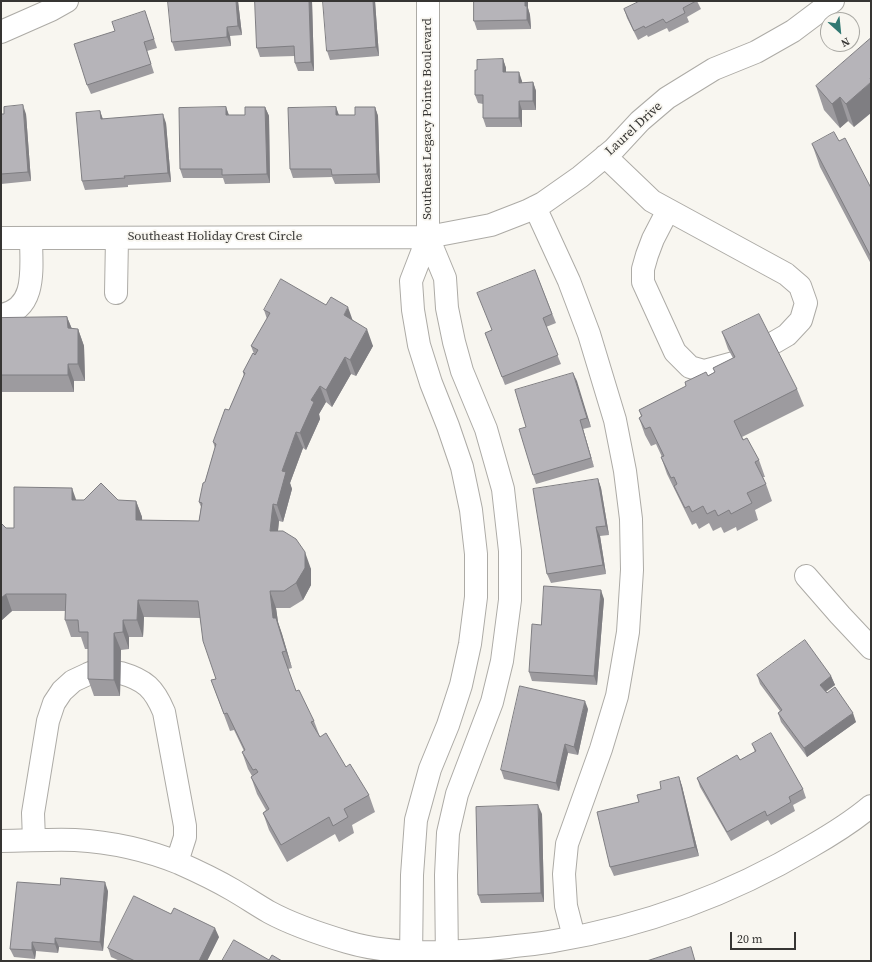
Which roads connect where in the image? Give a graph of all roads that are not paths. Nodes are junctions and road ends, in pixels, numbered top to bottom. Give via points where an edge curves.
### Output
1 (67, 1) edge
2 (428, 1) edge
3 (833, 1) edge
4 (1, 32) edge
5 (605, 156) junction
6 (535, 207) junction
7 (668, 210) junction
8 (428, 237) junction
9 (1, 238) edge
10 (31, 238) junction
11 (116, 238) junction
12 (116, 293) dead end
13 (1, 315) edge
14 (775, 342) edge
15 (737, 362) edge
16 (806, 576) dead end
17 (871, 648) edge
18 (93, 672) edge
19 (121, 672) dead end
20 (871, 806) edge
21 (34, 840) junction
22 (1, 841) edge
23 (177, 862) junction
24 (574, 937) junction
25 (412, 956) edge
26 (447, 957) edge

1 - 4 street
2 - 8 street, Southeast Legacy Pointe Boulevard
3 - 5 street, Laurel Drive via 793,31 756,52 714,69 667,98
5 - 6 street, Laurel Drive via 580,177
5 - 7 street via 652,201
6 - 8 street, Laurel Drive via 491,225
6 - 24 street via 569,281 589,334 615,420 631,519 632,570 628,632 618,696 567,844 564,874 566,906
7 - 14 street via 786,274 800,286 806,303 801,320 787,335
7 - 15 street via 653,239 643,269 643,282 675,352 690,367 704,371
8 - 11 street, Southeast Holiday Crest Circle
8 - 25 street, Southeast Legacy Pointe Boulevard via 411,280 413,310 419,345 428,375 462,467 471,510 476,554 476,597 462,685 430,769 416,820 412,875
8 - 26 street, Southeast Legacy Pointe Boulevard via 445,278 447,308 462,371 486,429 503,489 510,551 510,600 502,661 492,702 456,794 448,833
9 - 10 street, Southeast Holiday Crest Circle
10 - 11 street, Southeast Holiday Crest Circle
10 - 13 street via 30,288 23,304 8,314
11 - 12 street
16 - 17 street
18 - 21 street via 73,681 62,690 54,703 48,721 33,813
19 - 23 street via 137,678 151,689 164,712 185,826 185,837
20 - 24 street via 841,828 786,861 729,890 669,913 611,930
21 - 22 street
21 - 23 street via 77,840 124,846
23 - 25 street via 308,930 350,943
24 - 26 street
25 - 26 street

